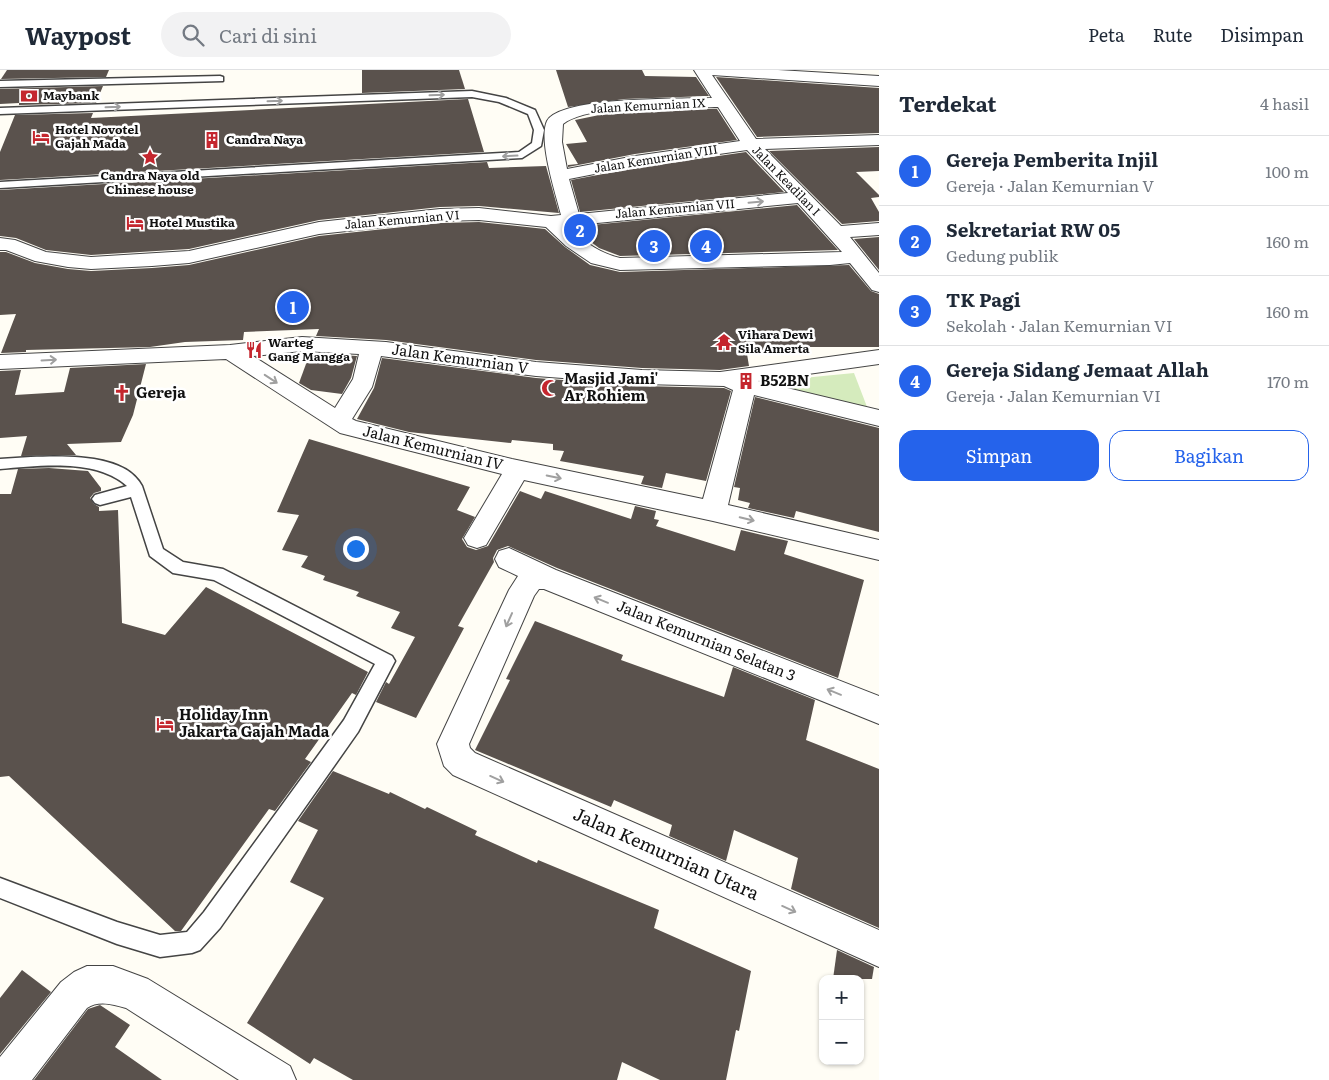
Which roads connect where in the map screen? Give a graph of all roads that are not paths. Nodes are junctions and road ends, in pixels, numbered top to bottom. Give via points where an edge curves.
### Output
1 (701, 70) edge
2 (708, 70) edge
3 (840, 74) edge
4 (220, 79) dead end
5 (879, 81) edge
6 (0, 84) edge
7 (724, 102) junction
8 (1, 113) edge
9 (879, 140) edge
10 (751, 144) junction
11 (560, 175) junction
12 (0, 185) edge
13 (800, 197) junction
14 (571, 219) junction
15 (551, 222) junction
16 (879, 229) edge
17 (836, 232) junction
18 (0, 244) edge
19 (857, 256) junction
20 (879, 286) edge
21 (371, 348) junction
22 (230, 352) junction
23 (879, 358) edge
24 (0, 362) edge
25 (720, 379) junction
26 (745, 386) junction
27 (879, 418) edge
28 (338, 421) junction
29 (0, 464) edge
30 (518, 469) junction
31 (135, 490) junction
32 (100, 498) dead end
33 (713, 511) junction
34 (477, 538) dead end
35 (879, 550) edge
36 (509, 559) dead end
37 (539, 578) junction
38 (879, 710) edge
39 (0, 888) edge
40 (879, 949) edge
41 (7, 1080) edge
42 (276, 1080) edge

1 - 7 street, Jalan Keadilan I
2 - 3 street
3 - 5 street
4 - 6 lane
7 - 10 street, Jalan Keadilan I
7 - 11 street, Jalan Kemurnian IX via 597,107 564,114 554,123
8 -> 12 lane via 472,94 506,99 532,112 539,130 537,144 522,155
9 - 10 street, Jalan Kemurnian VIII
10 - 11 street, Jalan Kemurnian VIII
10 - 13 street, Jalan Keadilan I
11 - 14 street, Jalan Kemurnian IX
14 -> 13 street, Jalan Kemurnian VII
13 - 17 street, Jalan Keadilan I
14 - 15 street, Jalan Kemurnian VII
15 - 18 street, Jalan Kemurnian VI via 479,214 440,215 318,228 189,257 91,263 42,257
15 - 19 street via 598,259 620,264
16 - 17 street
17 - 19 street, Jalan Keadilan I
19 - 20 street, Jalan Keadilan I
21 - 22 street, Jalan Kemurnian V via 302,344
21 - 25 street, Jalan Kemurnian V via 536,369
21 - 28 street via 364,382
24 -> 22 street
22 -> 28 street, Jalan Kemurnian IV
23 - 25 street, Jalan Kemurnian V
25 - 26 street, Jalan Kemurnian V
26 - 27 street, Jalan Kemurnian V
26 - 33 street
28 - 30 street, Jalan Kemurnian IV via 348,428
29 - 31 lane via 22,468 92,463 116,472 132,483
30 -> 33 street, Jalan Kemurnian IV
30 - 34 street
31 - 32 lane
31 - 39 lane via 148,518 156,552 179,568 217,574 386,661 351,726 212,920 192,942 160,946
33 -> 35 street, Jalan Kemurnian IV
36 - 37 street, Jalan Kemurnian Selatan 3
38 -> 37 street, Jalan Kemurnian Selatan 3
37 -> 40 street, Jalan Kemurnian Utara via 523,590 453,744 455,755 464,764
41 - 42 street via 74,995 87,985 113,985 135,992

